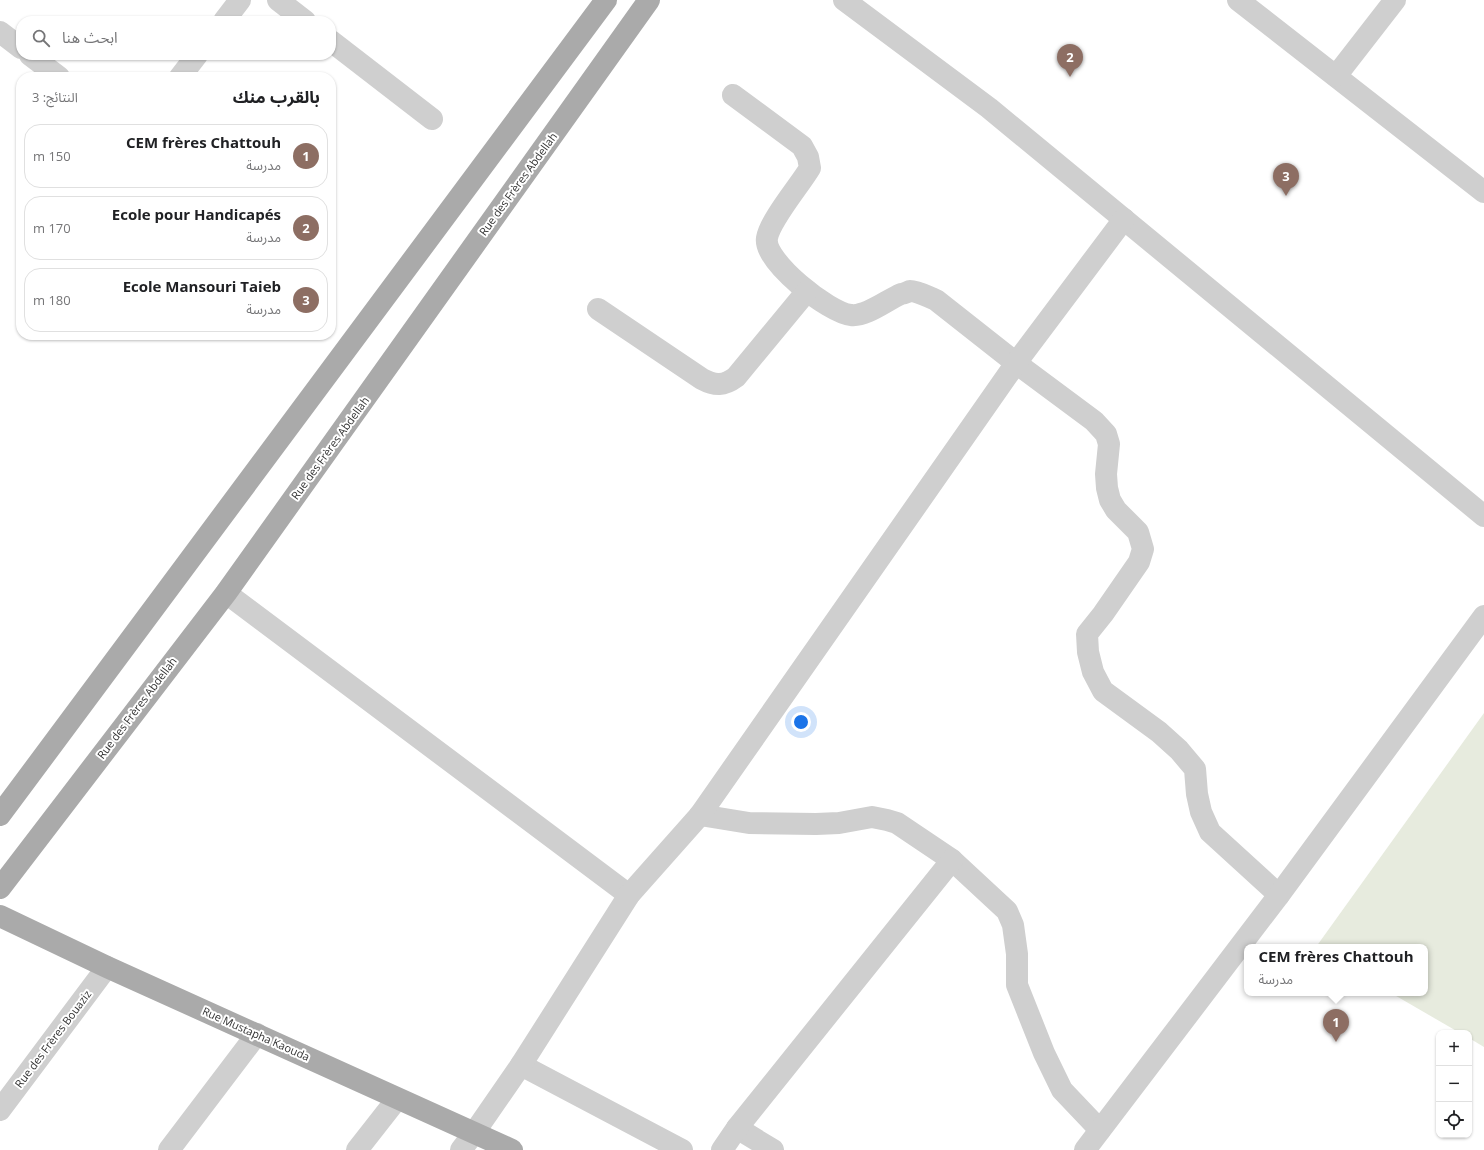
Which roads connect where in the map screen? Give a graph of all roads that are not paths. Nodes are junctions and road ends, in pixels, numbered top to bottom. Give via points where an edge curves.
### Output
1 (240, 0) edge
2 (278, 0) edge
3 (606, 0) edge
4 (649, 0) edge
5 (844, 0) edge
6 (1238, 0) edge
7 (1395, 0) edge
8 (228, 16) edge
9 (299, 16) edge
10 (0, 32) edge
11 (16, 44) edge
12 (336, 45) edge
13 (37, 60) edge
14 (193, 60) edge
15 (52, 72) edge
16 (184, 72) edge
17 (1336, 76) junction
18 (733, 95) dead end
19 (432, 119) dead end
20 (1484, 192) edge
21 (1124, 219) junction
22 (807, 291) junction
23 (598, 309) dead end
24 (1016, 363) junction
25 (1484, 516) edge
26 (226, 594) junction
27 (1484, 616) edge
28 (700, 815) junction
29 (0, 816) edge
30 (952, 860) junction
31 (0, 888) edge
32 (629, 895) junction
33 (1279, 895) junction
34 (0, 916) edge
35 (107, 967) junction
36 (257, 1034) junction
37 (521, 1065) junction
38 (397, 1099) junction
39 (0, 1110) edge
40 (737, 1128) junction
41 (1100, 1130) junction
42 (474, 1133) junction
43 (168, 1150) edge
44 (357, 1150) edge
45 (461, 1150) edge
46 (512, 1150) edge
47 (682, 1150) edge
48 (722, 1150) edge
49 (772, 1150) edge
50 (1085, 1150) edge

1 - 8 street
2 - 9 street
3 - 29 main road
4 - 26 main road, Rue des Frères Abdellah
5 - 21 street via 989,108
6 - 17 street
7 - 17 street
10 - 11 street
12 - 19 street
13 - 15 street
14 - 16 street
17 - 20 street
18 - 22 street via 802,146 808,157 810,168 771,227 767,239 770,253 779,265
21 - 24 street
21 - 25 street
22 - 23 street via 736,377 722,384 709,383 702,379
22 - 24 street via 851,315 862,314 910,291 922,294 936,300
24 - 28 street
24 - 33 street via 1094,421 1106,434 1109,444 1106,474 1110,500 1142,540 1143,549 1138,562 1087,634 1093,672 1104,691 1159,732 1195,769 1201,812 1210,832
26 - 31 main road, Rue des Frères Abdellah
26 - 32 street
27 - 33 street
28 - 30 street via 749,823 816,824 872,817 897,823
28 - 32 street
30 - 40 street
30 - 41 street via 1007,911 1013,925 1017,954 1017,985 1044,1053 1062,1090
32 - 37 street
33 - 41 street
34 - 35 main road, Rue Mustapha Kaouda
35 - 36 main road, Rue Mustapha Kaouda
35 - 39 street, Rue des Frères Bouaziz
36 - 38 main road, Rue Mustapha Kaouda
36 - 43 street
37 - 42 street
37 - 47 street
38 - 42 main road, Rue Mustapha Kaouda
38 - 44 street
40 - 48 street
40 - 49 street
41 - 50 street
42 - 45 street
42 - 46 main road, Rue Mustapha Kaouda

